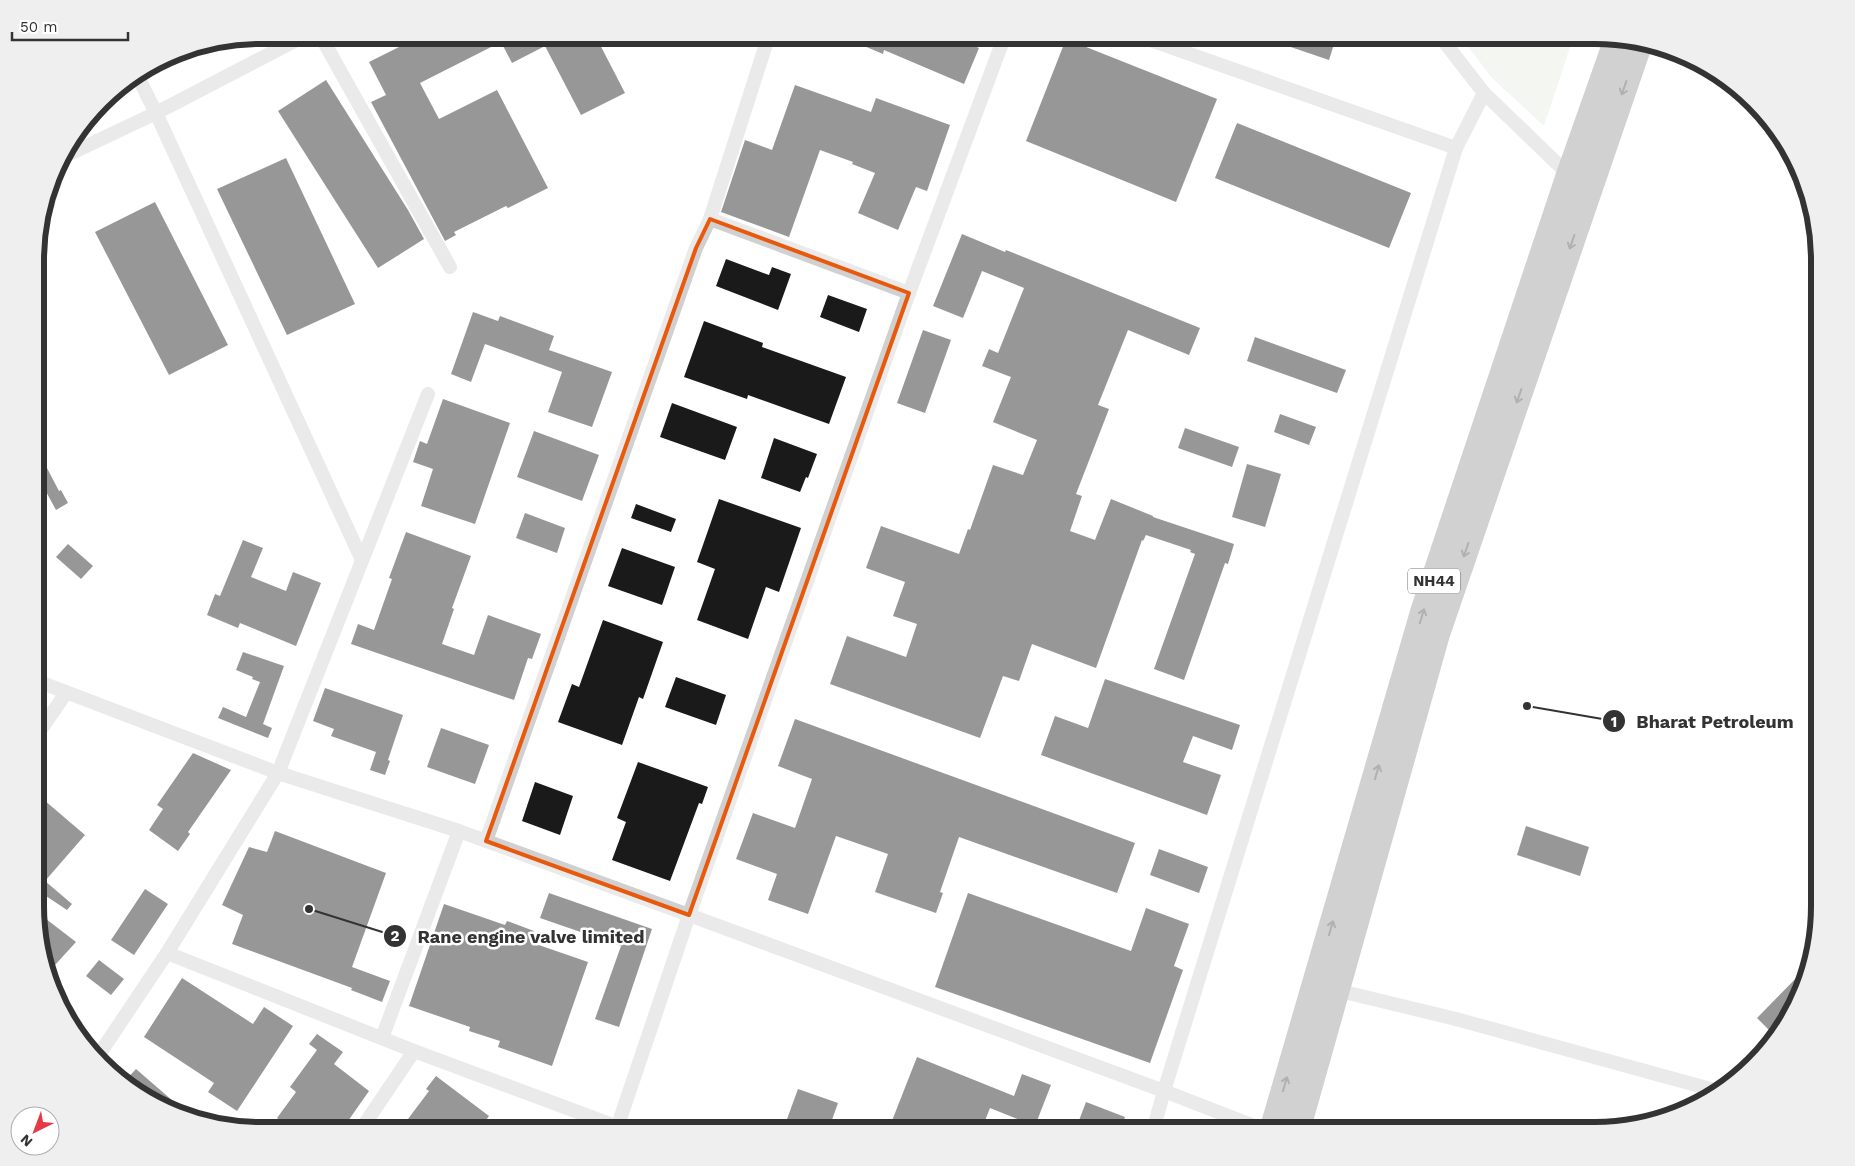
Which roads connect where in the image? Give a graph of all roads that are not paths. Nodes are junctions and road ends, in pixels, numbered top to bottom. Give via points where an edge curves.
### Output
1 (289, 44) edge
2 (325, 44) edge
3 (767, 44) edge
4 (1002, 44) edge
5 (1161, 44) edge
6 (1447, 44) edge
7 (1615, 45) edge
8 (1638, 48) edge
9 (140, 80) edge
10 (1484, 93) junction
11 (156, 113) junction
12 (1456, 148) junction
13 (73, 152) edge
14 (1569, 175) junction
15 (710, 219) junction
16 (450, 267) dead end
17 (909, 293) junction
18 (428, 394) dead end
19 (362, 560) junction
20 (44, 684) edge
21 (66, 693) junction
22 (44, 726) edge
23 (278, 773) junction
24 (459, 831) junction
25 (486, 842) junction
26 (689, 915) junction
27 (167, 953) junction
28 (1336, 990) junction
29 (382, 1038) junction
30 (414, 1051) junction
31 (100, 1052) edge
32 (1710, 1089) edge
33 (1164, 1091) junction
34 (366, 1122) edge
35 (600, 1122) edge
36 (624, 1122) edge
37 (1155, 1122) edge
38 (1244, 1122) edge
39 (1275, 1122) edge
40 (1299, 1122) edge

1 - 11 street
2 - 16 street
3 - 15 street
4 - 17 street
5 - 12 street
6 - 10 street
7 - 14 highway, NH44
8 -> 28 highway, NH44 via 1437,634
9 - 11 street
10 - 12 street
10 - 14 street
11 - 13 street
11 - 19 street
12 - 33 street
39 -> 14 highway, NH44 via 1424,609
15 - 17 street
15 - 25 street via 696,248
17 - 26 street
18 - 19 street
19 - 23 street
20 - 21 street
21 - 22 street
21 - 23 street
23 - 24 street
23 - 27 street
24 - 25 street
24 - 29 street
25 - 26 street
26 - 33 street
26 - 36 street
27 - 29 street
27 - 31 street
28 - 32 street via 1456,1019
28 - 40 highway, NH44
29 - 30 street
30 - 34 street
30 - 35 street
33 - 37 street
33 - 38 street

